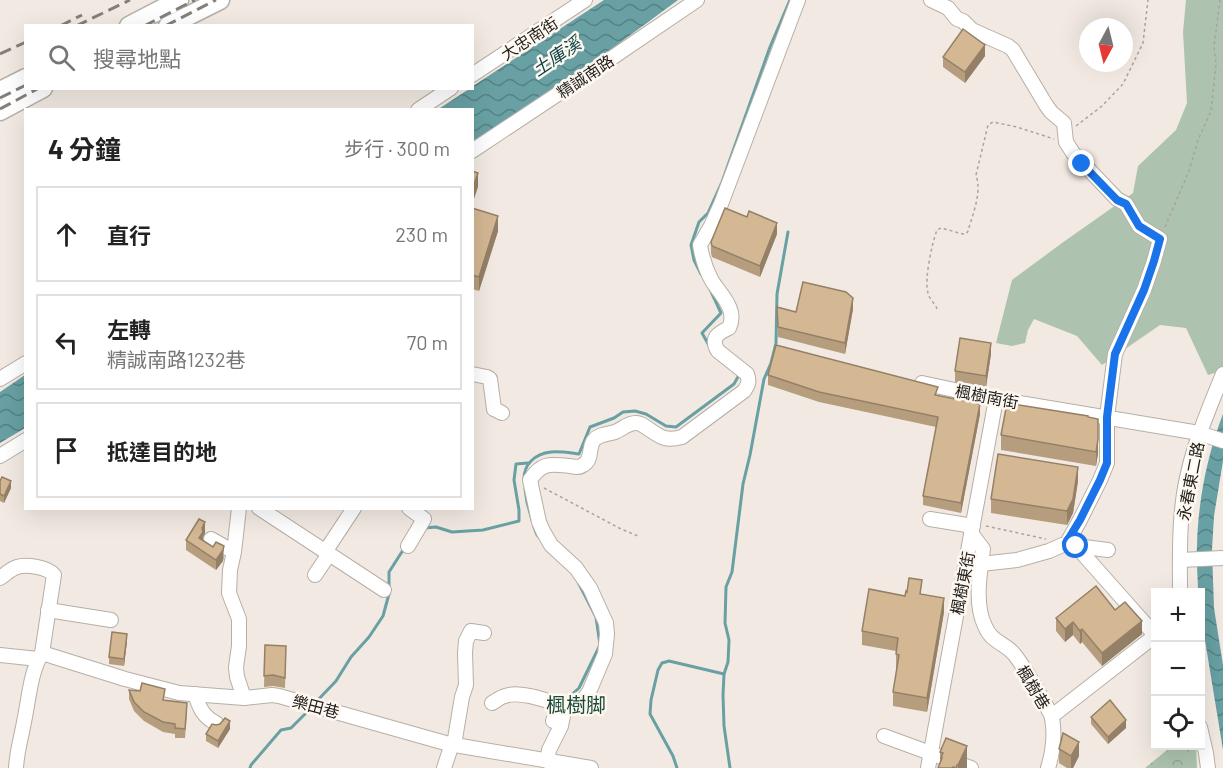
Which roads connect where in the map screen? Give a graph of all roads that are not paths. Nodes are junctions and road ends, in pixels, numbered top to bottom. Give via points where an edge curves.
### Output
1 (179, 0) edge
2 (220, 0) edge
3 (585, 0) edge
4 (697, 0) edge
5 (798, 0) edge
6 (931, 0) edge
7 (133, 24) edge
8 (172, 24) edge
9 (474, 74) edge
10 (24, 79) edge
11 (39, 90) edge
12 (448, 90) edge
13 (0, 91) edge
14 (421, 108) edge
15 (0, 111) edge
16 (474, 150) edge
17 (24, 364) edge
18 (474, 374) edge
19 (1223, 374) edge
20 (0, 379) edge
21 (908, 380) edge
22 (996, 399) junction
23 (502, 413) dead end
24 (1107, 417) junction
25 (1199, 433) junction
26 (24, 441) edge
27 (1223, 441) edge
28 (0, 456) edge
29 (239, 510) edge
30 (262, 510) edge
31 (353, 510) edge
32 (412, 510) edge
33 (930, 519) dead end
34 (972, 529) junction
35 (211, 539) dead end
36 (1071, 545) junction
37 (408, 546) dead end
38 (1108, 550) dead end
39 (234, 552) junction
40 (327, 553) junction
41 (1223, 558) edge
42 (1180, 560) junction
43 (981, 564) junction
44 (315, 575) dead end
45 (0, 578) edge
46 (1180, 588) edge
47 (384, 590) dead end
48 (48, 610) junction
49 (111, 620) dead end
50 (1151, 631) edge
51 (484, 633) dead end
52 (1151, 638) edge
53 (0, 655) edge
54 (40, 656) junction
55 (195, 694) junction
56 (244, 698) junction
57 (492, 703) dead end
58 (1052, 716) junction
59 (216, 723) edge
60 (884, 736) dead end
61 (452, 744) junction
62 (1204, 750) edge
63 (930, 753) junction
64 (551, 763) edge
65 (16, 768) edge
66 (444, 768) edge
67 (591, 768) edge
68 (928, 768) edge
69 (971, 768) edge
70 (1048, 768) edge
71 (1208, 768) edge

1 - 7 main road
2 - 8 main road
3 - 9 street, 大忠南街
4 - 16 street, 精誠南路
5 - 64 street via 718,211 699,245 732,318 729,328 714,339 715,346 747,374 748,385 682,437 664,439 641,424 627,424 594,439 584,465 549,464 530,480 543,531 590,588 607,634 605,654 590,692 583,700 565,706 561,726 549,750
6 - 24 street via 948,8 972,30 1013,50 1046,105 1064,123 1065,135 1078,158 1117,200 1126,204 1139,226 1160,239 1144,290 1115,354
10 - 13 main road
11 - 15 main road
12 - 14 street
17 - 20 street
18 - 23 street via 490,379 494,409
19 - 25 street, 永春東二路
21 - 22 street, 楓樹南街
22 - 24 street, 楓樹南街
22 - 34 street, 楓樹東街
24 - 25 street, 楓樹南街
24 - 36 street via 1107,463
25 - 27 street, 楓樹南街
25 - 42 street, 永春東二路 via 1182,509
26 - 28 street
29 - 39 street
30 - 40 street
31 - 40 street
32 - 37 street via 424,519
33 - 34 street
34 - 43 street, 楓樹巷 via 983,549
34 - 63 street, 楓樹東街
35 - 39 street
36 - 38 street
36 - 43 street via 1017,560
36 - 50 street
39 - 56 street via 229,593 239,619 236,667
40 - 44 street
40 - 47 street
41 - 42 street
42 - 46 street, 永春東二路
43 - 58 street, 楓樹巷 via 978,583 984,626 993,640 1014,653
45 - 48 street via 19,566 53,573
48 - 49 street
48 - 54 street
51 - 61 street via 471,631 466,641 466,685
52 - 58 street, 楓樹巷
53 - 54 street, 樂田巷
54 - 55 street, 樂田巷 via 178,693
54 - 65 street via 29,692
55 - 56 street, 樂田巷
55 - 59 street via 201,711
56 - 61 street, 樂田巷 via 279,696
57 - 64 street via 512,694 556,704
58 - 70 street, 楓樹巷 via 1054,748
60 - 63 street
61 - 64 street, 樂田巷
61 - 66 street
62 - 71 street
63 - 68 street, 楓樹東街
63 - 69 street
64 - 67 street, 樂田巷

